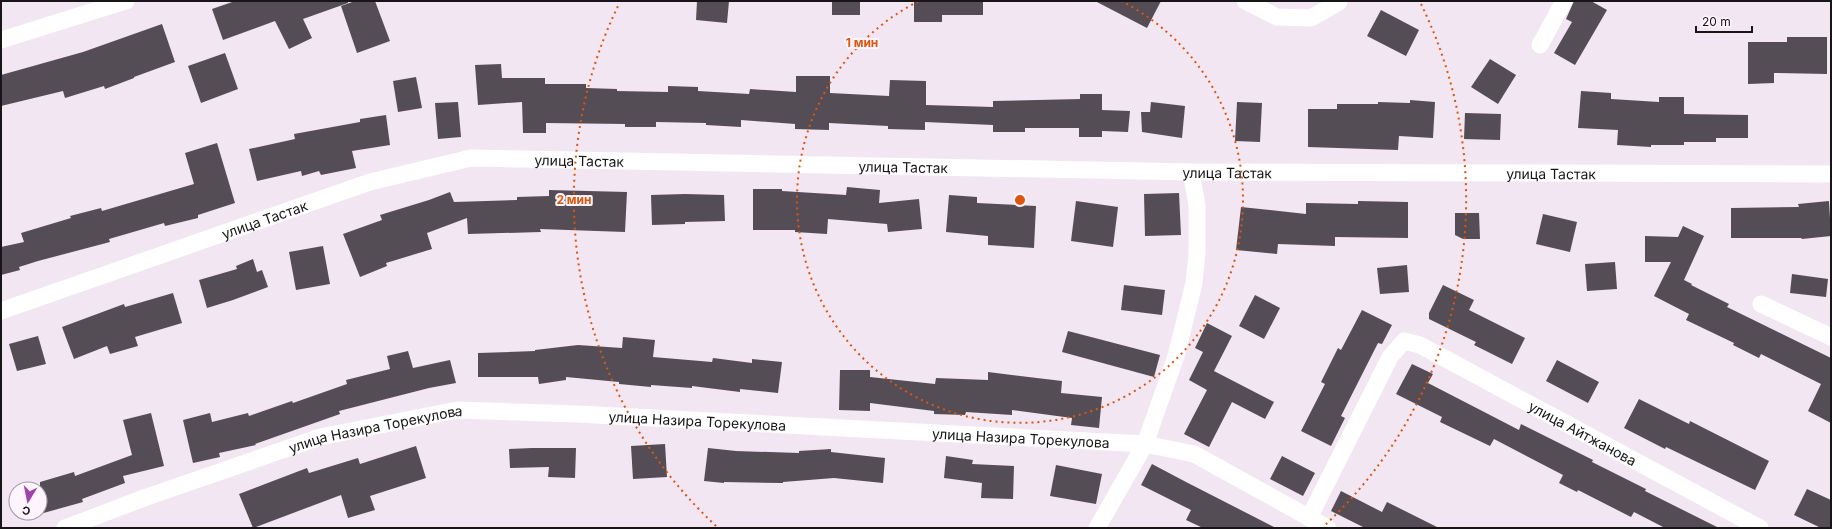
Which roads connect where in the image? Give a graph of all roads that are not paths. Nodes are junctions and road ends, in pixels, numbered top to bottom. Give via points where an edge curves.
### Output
1 (126, 1) edge
2 (1245, 1) edge
3 (1564, 1) edge
4 (1338, 2) dead end
5 (1, 40) edge
6 (1540, 45) dead end
7 (1191, 172) junction
8 (1831, 174) edge
9 (1762, 304) dead end
10 (1, 311) edge
11 (1831, 337) edge
12 (1145, 444) junction
13 (1309, 518) junction
14 (65, 528) edge
15 (1097, 528) edge
16 (1328, 528) edge
17 (1760, 528) edge

1 - 5 street
2 - 4 street via 1278,17 1311,18
3 - 6 street
7 - 8 street, улица Тастак
7 - 10 street, улица Тастак via 471,158 370,182
7 - 12 street via 1197,205 1194,283 1176,356
9 - 11 street
12 - 13 street, улица Назира Торекулова via 1194,454
12 - 14 street, улица Назира Торекулова via 457,410 320,437
12 - 15 street
13 - 16 street, улица Назира Торекулова
13 - 17 street, улица Айтжанова via 1390,357 1404,341 1420,345

